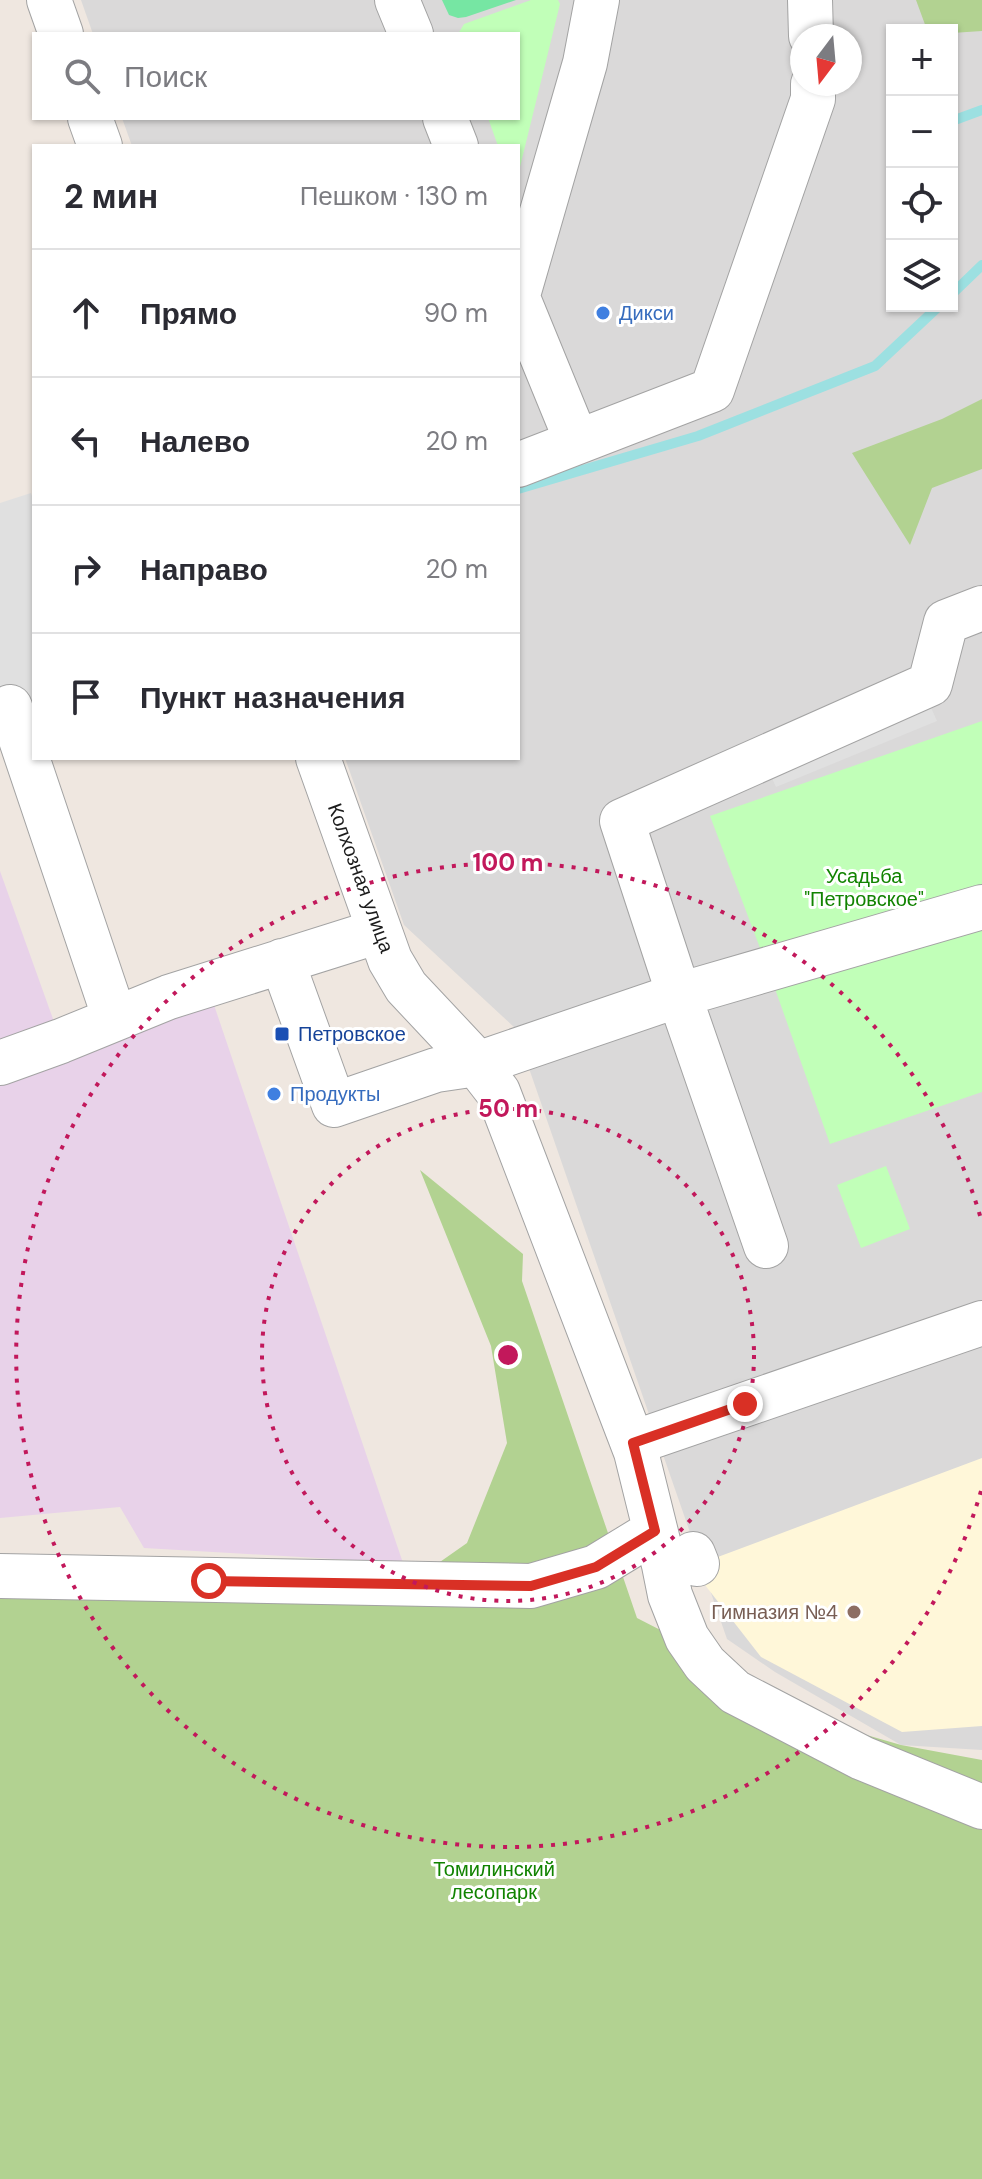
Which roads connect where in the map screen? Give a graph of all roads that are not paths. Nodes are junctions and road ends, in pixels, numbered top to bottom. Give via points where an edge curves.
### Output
1 (49, 0) edge
2 (397, 0) edge
3 (597, 0) edge
4 (810, 0) edge
5 (811, 24) edge
6 (60, 32) edge
7 (410, 32) edge
8 (813, 96) edge
9 (91, 120) edge
10 (446, 120) edge
11 (99, 144) edge
12 (455, 144) edge
13 (520, 289) edge
14 (520, 301) edge
15 (577, 442) junction
16 (520, 464) edge
17 (982, 608) edge
18 (10, 707) dead end
19 (319, 760) edge
20 (982, 907) edge
21 (379, 931) junction
22 (282, 961) junction
23 (679, 995) junction
24 (115, 1019) junction
25 (0, 1063) edge
26 (477, 1064) junction
27 (766, 1246) dead end
28 (982, 1323) edge
29 (642, 1440) junction
30 (677, 1554) junction
31 (0, 1576) edge
32 (982, 1807) edge

1 - 6 street
2 - 7 street
3 - 13 street via 585,63
4 - 5 street
8 - 15 street via 712,390
9 - 11 street
10 - 12 street
14 - 15 street
15 - 16 street
17 - 23 street via 946,622 930,684 622,821
18 - 24 street
19 - 21 street, Колхозная улица
20 - 23 street
21 - 22 street
21 - 26 street, Колхозная улица via 406,987
22 - 24 street
22 - 26 street via 334,1105 436,1070
23 - 26 street
23 - 27 street
24 - 25 street
26 - 29 street, Колхозная улица via 498,1092
28 - 29 street
29 - 30 street, Колхозная улица
30 - 31 street via 596,1567 531,1586
30 - 32 street, Колхозная улица via 670,1595 687,1638 735,1692 862,1758

